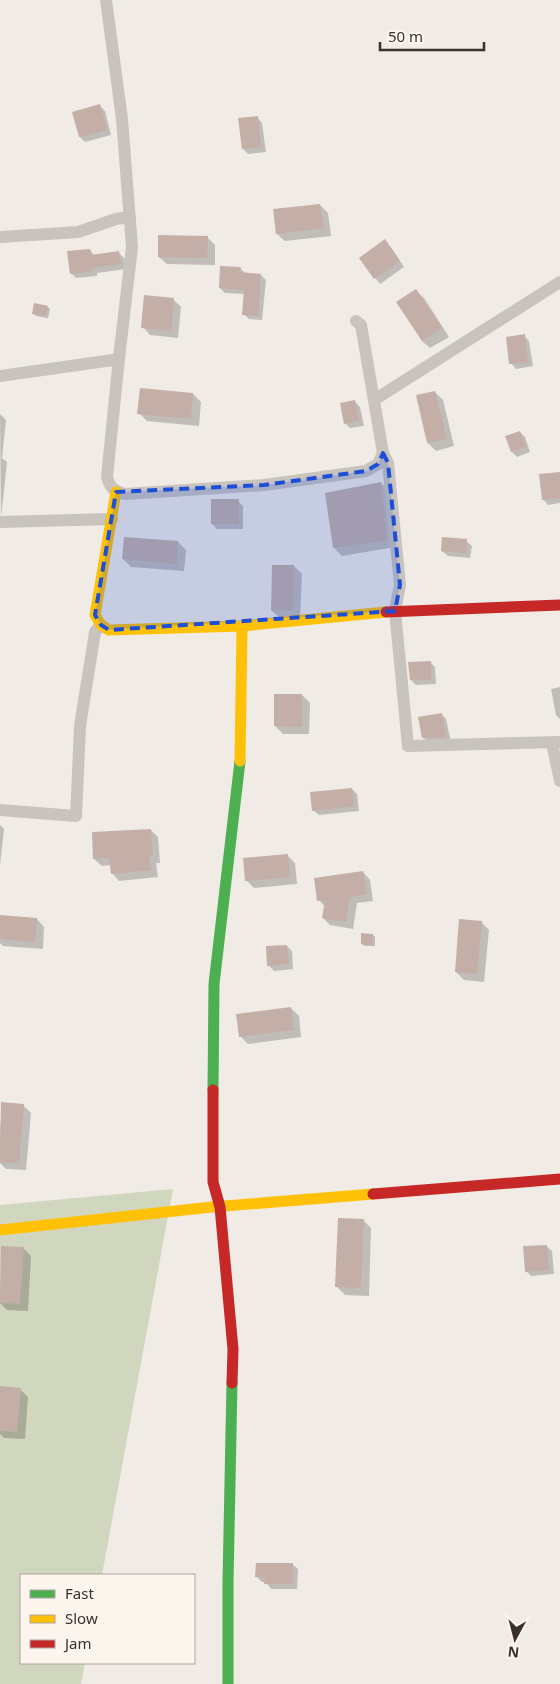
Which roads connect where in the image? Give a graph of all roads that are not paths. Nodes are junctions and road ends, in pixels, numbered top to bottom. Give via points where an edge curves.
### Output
1 (106, 0) edge
2 (130, 217) junction
3 (0, 237) edge
4 (560, 283) edge
5 (356, 321) dead end
6 (119, 358) junction
7 (0, 376) edge
8 (374, 400) junction
9 (383, 453) junction
10 (116, 492) junction
11 (112, 519) junction
12 (0, 522) edge
13 (560, 605) edge
14 (395, 611) junction
15 (101, 625) junction
16 (242, 626) junction
17 (556, 742) edge
18 (560, 781) edge
19 (0, 810) edge
20 (560, 1179) edge
21 (220, 1207) junction
22 (0, 1230) edge
23 (228, 1684) edge

1 - 2 street via 122,119
2 - 3 street via 78,232
2 - 6 street via 132,247
4 - 8 street
5 - 8 street via 361,326
6 - 7 street
6 - 10 street via 107,477
8 - 9 street
9 - 10 street via 378,464 366,472 264,485
9 - 14 street via 388,464 400,585
10 - 11 street
11 - 12 street
11 - 15 street via 95,615
13 - 14 street
14 - 16 street
14 - 17 street via 408,746
15 - 16 street via 109,630
15 - 19 street via 95,632 80,726 76,816
16 - 21 street via 240,763 214,984 213,1182
17 - 18 street
20 - 21 street
21 - 22 street
21 - 23 street via 233,1349

